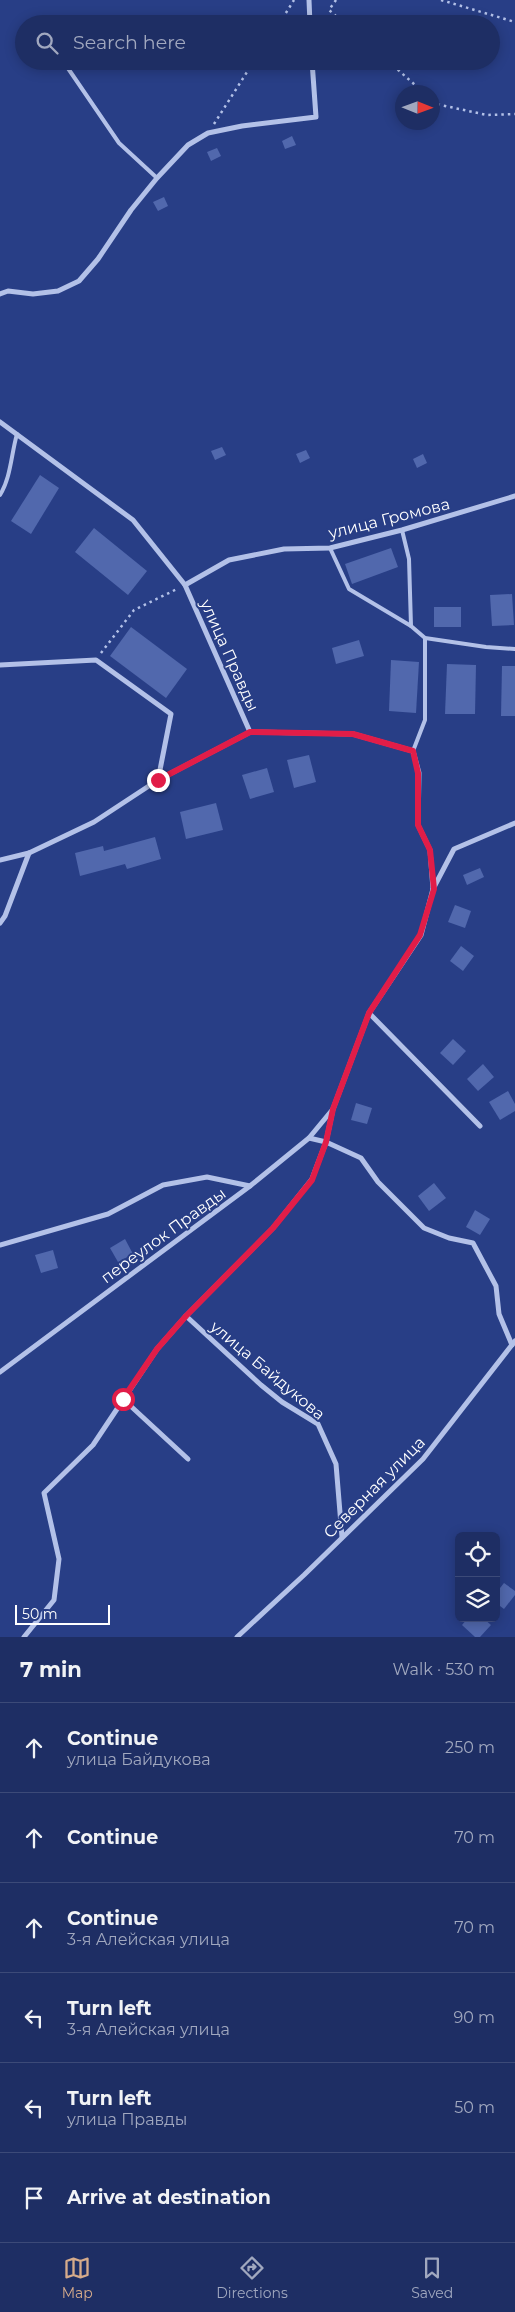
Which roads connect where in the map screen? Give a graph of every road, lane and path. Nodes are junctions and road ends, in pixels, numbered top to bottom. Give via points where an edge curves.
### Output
1 (294, 0) edge
2 (309, 0) edge
3 (336, 0) edge
4 (441, 0) edge
5 (285, 15) edge
6 (310, 15) edge
7 (335, 15) edge
8 (491, 15) edge
9 (500, 18) edge
10 (515, 22) edge
11 (68, 70) edge
12 (248, 70) edge
13 (313, 70) edge
14 (398, 70) edge
15 (415, 85) edge
16 (440, 105) edge
17 (515, 114) edge
18 (208, 133) junction
19 (157, 178) junction
20 (0, 294) edge
21 (0, 422) edge
22 (17, 434) junction
23 (0, 495) edge
24 (515, 496) edge
25 (402, 530) junction
26 (330, 548) junction
27 (185, 585) junction
28 (411, 626) junction
29 (425, 638) junction
30 (515, 649) edge
31 (96, 660) junction
32 (0, 665) edge
33 (250, 732) junction
34 (413, 751) junction
35 (158, 780) junction
36 (515, 823) edge
37 (29, 853) junction
38 (0, 860) edge
39 (434, 889) junction
40 (0, 923) edge
41 (369, 1013) junction
42 (333, 1109) junction
43 (480, 1126) dead end
44 (309, 1138) junction
45 (326, 1142) junction
46 (250, 1186) junction
47 (0, 1245) edge
48 (186, 1316) junction
49 (513, 1343) edge
50 (0, 1372) edge
51 (123, 1399) junction
52 (188, 1459) dead end
53 (342, 1537) junction
54 (24, 1637) edge
55 (237, 1637) edge

1 - 5 path
2 - 6 street
3 - 7 path via 329,10
4 - 8 path
9 - 10 path
11 - 19 lane via 119,143
12 - 18 path
13 - 18 street via 316,117
14 - 15 path
16 - 17 path via 487,115
18 - 19 street via 188,145
19 - 20 street via 79,281 58,291 33,294 8,290
21 - 22 street, улица Правды
22 - 23 lane via 8,482
22 - 27 street, улица Правды via 133,520
24 - 25 street, улица Громова
25 - 26 street, улица Громова
25 - 28 lane via 409,559
26 - 27 street, улица Громова via 284,548 229,560
26 - 28 lane via 348,589
27 - 31 path via 134,610
27 - 33 street, улица Правды
28 - 29 lane
29 - 30 lane
29 - 34 lane via 425,720
31 - 32 street
31 - 35 street via 171,714
33 - 34 street via 353,734
33 - 35 street, улица Правды
34 - 39 street via 418,773 418,825 430,850
35 - 37 street, улица Правды via 94,822
36 - 39 street via 454,849
37 - 38 street, улица Правды
37 - 40 street via 6,916
39 - 41 street, улица Байдукова via 420,935
41 - 42 street, улица Байдукова
41 - 43 street
42 - 44 street, переулок Правды
42 - 45 street, улица Байдукова
44 - 45 street
44 - 46 street, переулок Правды
45 - 48 street, улица Байдукова via 312,1180 273,1228
45 - 49 street via 361,1158 378,1182 424,1228 473,1243 496,1286 499,1314
46 - 47 street via 208,1177 163,1185 108,1214
46 - 50 street, переулок Правды
48 - 51 street, улица Байдукова via 157,1349
48 - 53 street, улица Байдукова via 261,1385 318,1424 336,1464
49 - 53 street, Северная улица via 423,1459
51 - 52 street
51 - 54 street, улица Байдукова via 93,1445 44,1493 59,1559 54,1600
53 - 55 street, Северная улица

